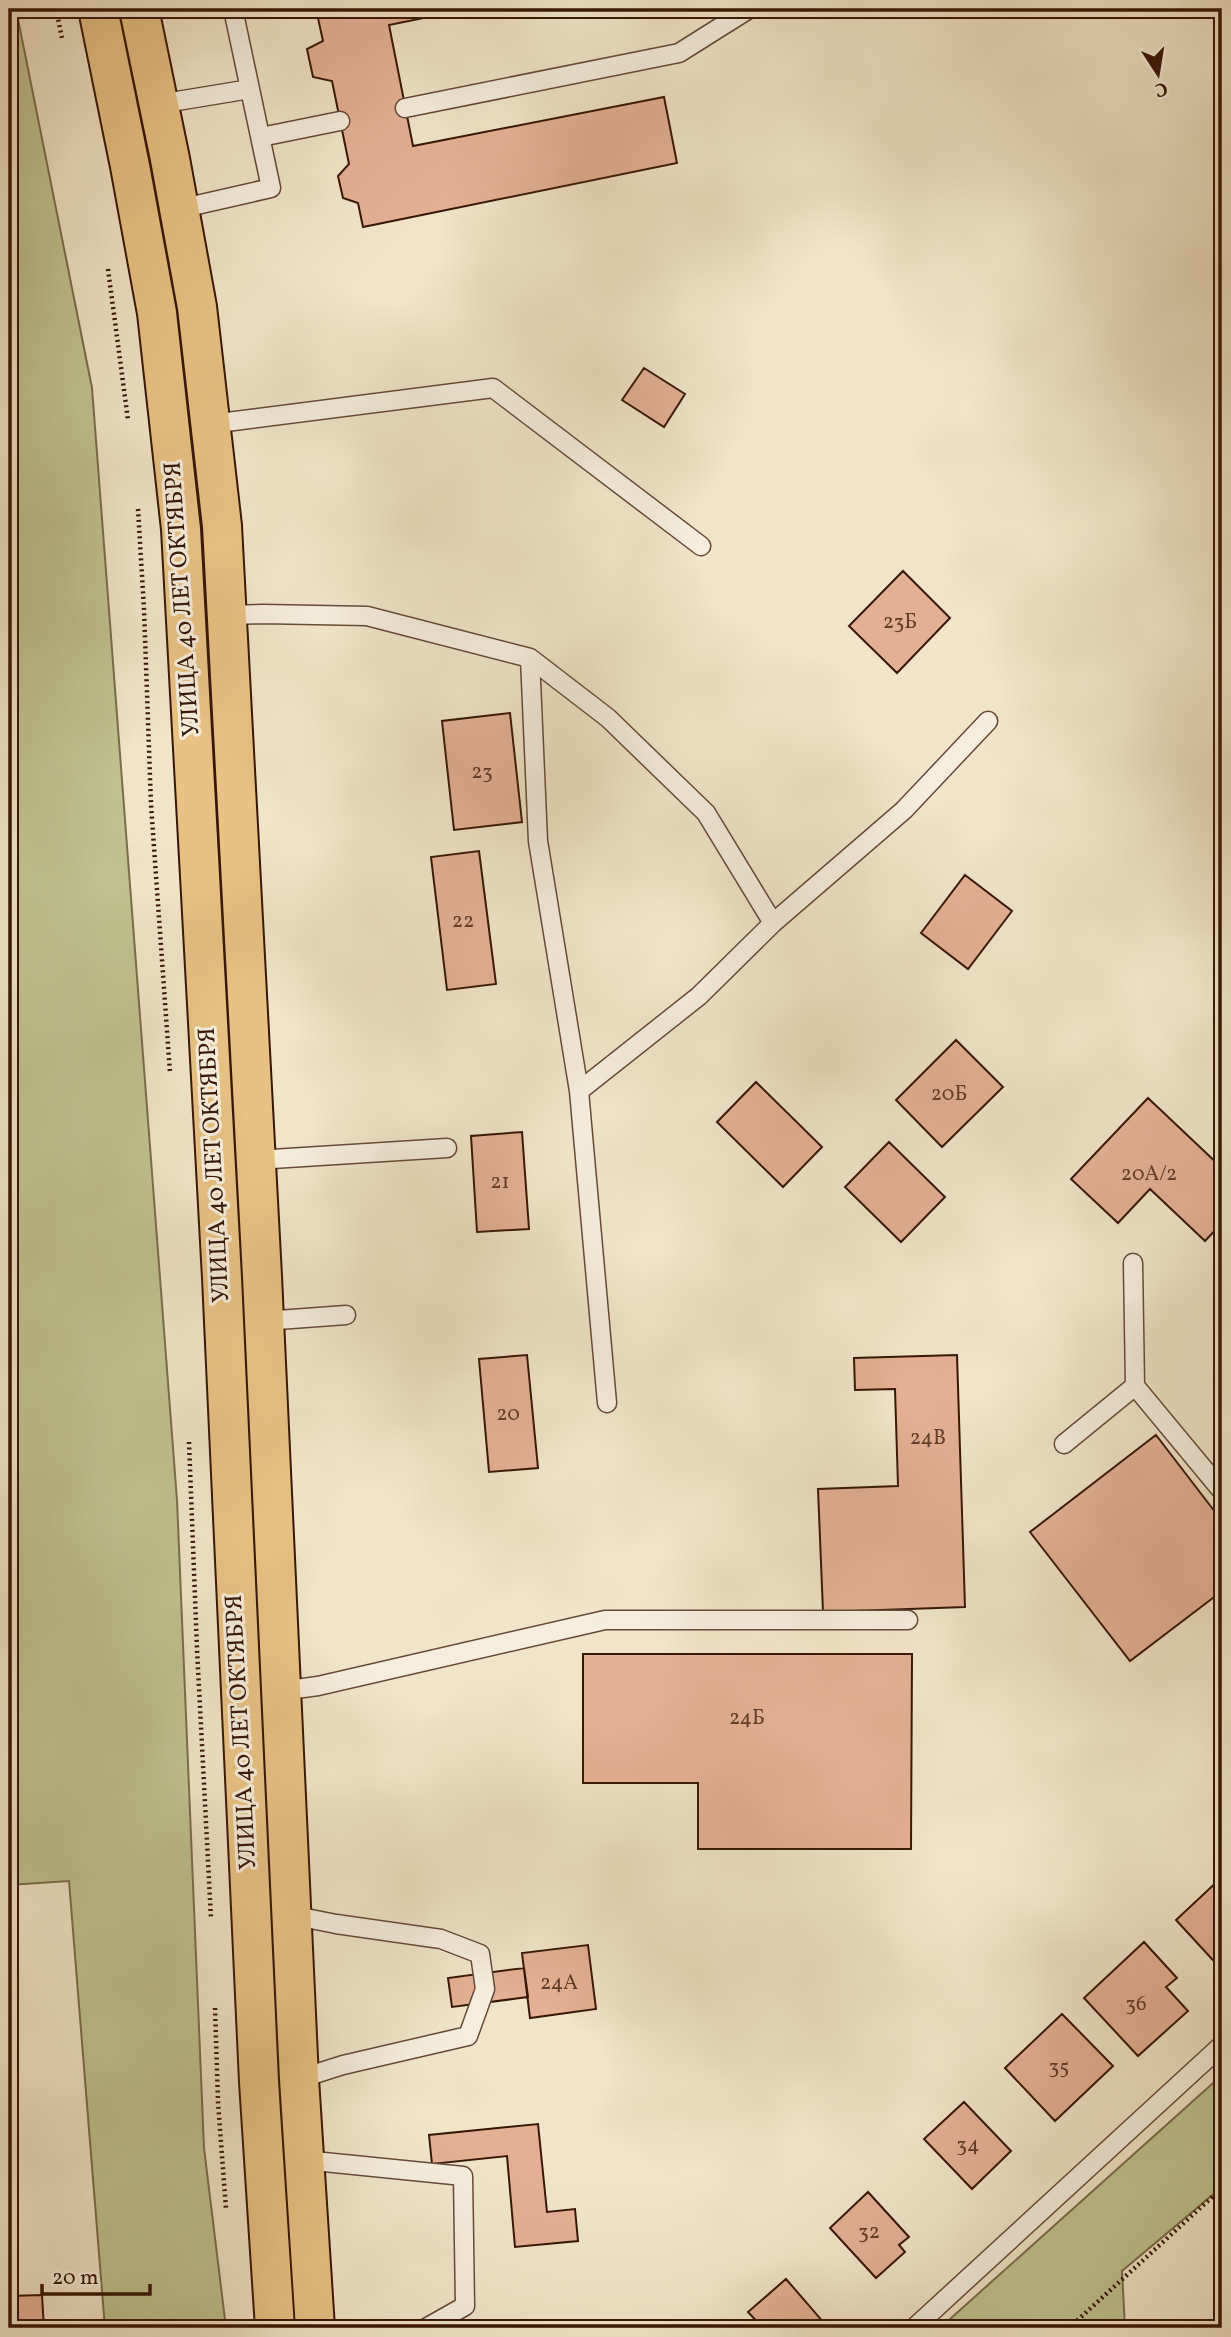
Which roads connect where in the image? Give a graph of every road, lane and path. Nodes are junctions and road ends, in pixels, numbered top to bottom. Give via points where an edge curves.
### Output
1 (56, 9) edge
2 (98, 9) edge
3 (139, 9) edge
4 (233, 9) edge
5 (748, 9) edge
6 (63, 42) dead end
7 (250, 89) junction
8 (159, 104) junction
9 (405, 108) dead end
10 (340, 121) dead end
11 (261, 137) junction
12 (179, 209) junction
13 (106, 258) dead end
14 (211, 424) junction
15 (129, 425) dead end
16 (137, 502) dead end
17 (701, 546) dead end
18 (226, 615) junction
19 (530, 657) junction
20 (988, 722) dead end
21 (773, 923) junction
22 (170, 1075) dead end
23 (579, 1091) junction
24 (447, 1148) dead end
25 (256, 1160) junction
26 (1133, 1263) dead end
27 (346, 1315) dead end
28 (264, 1321) junction
29 (1135, 1385) junction
30 (607, 1403) dead end
31 (189, 1438) dead end
32 (1064, 1444) dead end
33 (1222, 1491) edge
34 (908, 1620) dead end
35 (281, 1691) junction
36 (291, 1915) junction
37 (211, 1921) dead end
38 (214, 1999) dead end
39 (1222, 2045) edge
40 (299, 2079) junction
41 (304, 2160) junction
42 (1222, 2188) edge
43 (227, 2218) dead end
44 (275, 2328) edge
45 (315, 2328) edge
46 (426, 2328) edge
47 (914, 2328) edge
48 (1069, 2328) edge

1 - 6 path
2 - 44 main road, УЛИЦА 40 ЛЕТ ОКТЯБРЯ via 157,313 181,529
3 - 8 main road, УЛИЦА 40 ЛЕТ ОКТЯБРЯ
4 - 7 lane
5 - 9 lane via 679,54
7 - 8 lane
7 - 11 lane
8 - 12 main road, УЛИЦА 40 ЛЕТ ОКТЯБРЯ
10 - 11 lane
11 - 12 lane via 271,188
12 - 14 main road, УЛИЦА 40 ЛЕТ ОКТЯБРЯ
13 - 15 path
14 - 17 lane via 494,388
14 - 18 main road, УЛИЦА 40 ЛЕТ ОКТЯБРЯ
16 - 22 path
18 - 19 lane via 367,615
18 - 25 main road, УЛИЦА 40 ЛЕТ ОКТЯБРЯ
19 - 21 lane via 608,718 706,813
19 - 23 lane via 538,841
20 - 21 lane via 904,810
21 - 23 lane via 699,996
23 - 30 lane
24 - 25 lane
25 - 28 main road, УЛИЦА 40 ЛЕТ ОКТЯБРЯ
26 - 29 lane
27 - 28 lane
28 - 35 main road, УЛИЦА 40 ЛЕТ ОКТЯБРЯ
29 - 32 lane
29 - 33 lane
31 - 37 path
34 - 35 lane via 605,1620
35 - 36 main road, УЛИЦА 40 ЛЕТ ОКТЯБРЯ
36 - 40 main road, УЛИЦА 40 ЛЕТ ОКТЯБРЯ
36 - 40 lane via 442,1939 480,1954 485,1989 468,2036
38 - 43 path
39 - 47 lane
40 - 41 main road, УЛИЦА 40 ЛЕТ ОКТЯБРЯ
41 - 45 main road, УЛИЦА 40 ЛЕТ ОКТЯБРЯ
41 - 46 lane via 463,2176 465,2306
42 - 48 path

